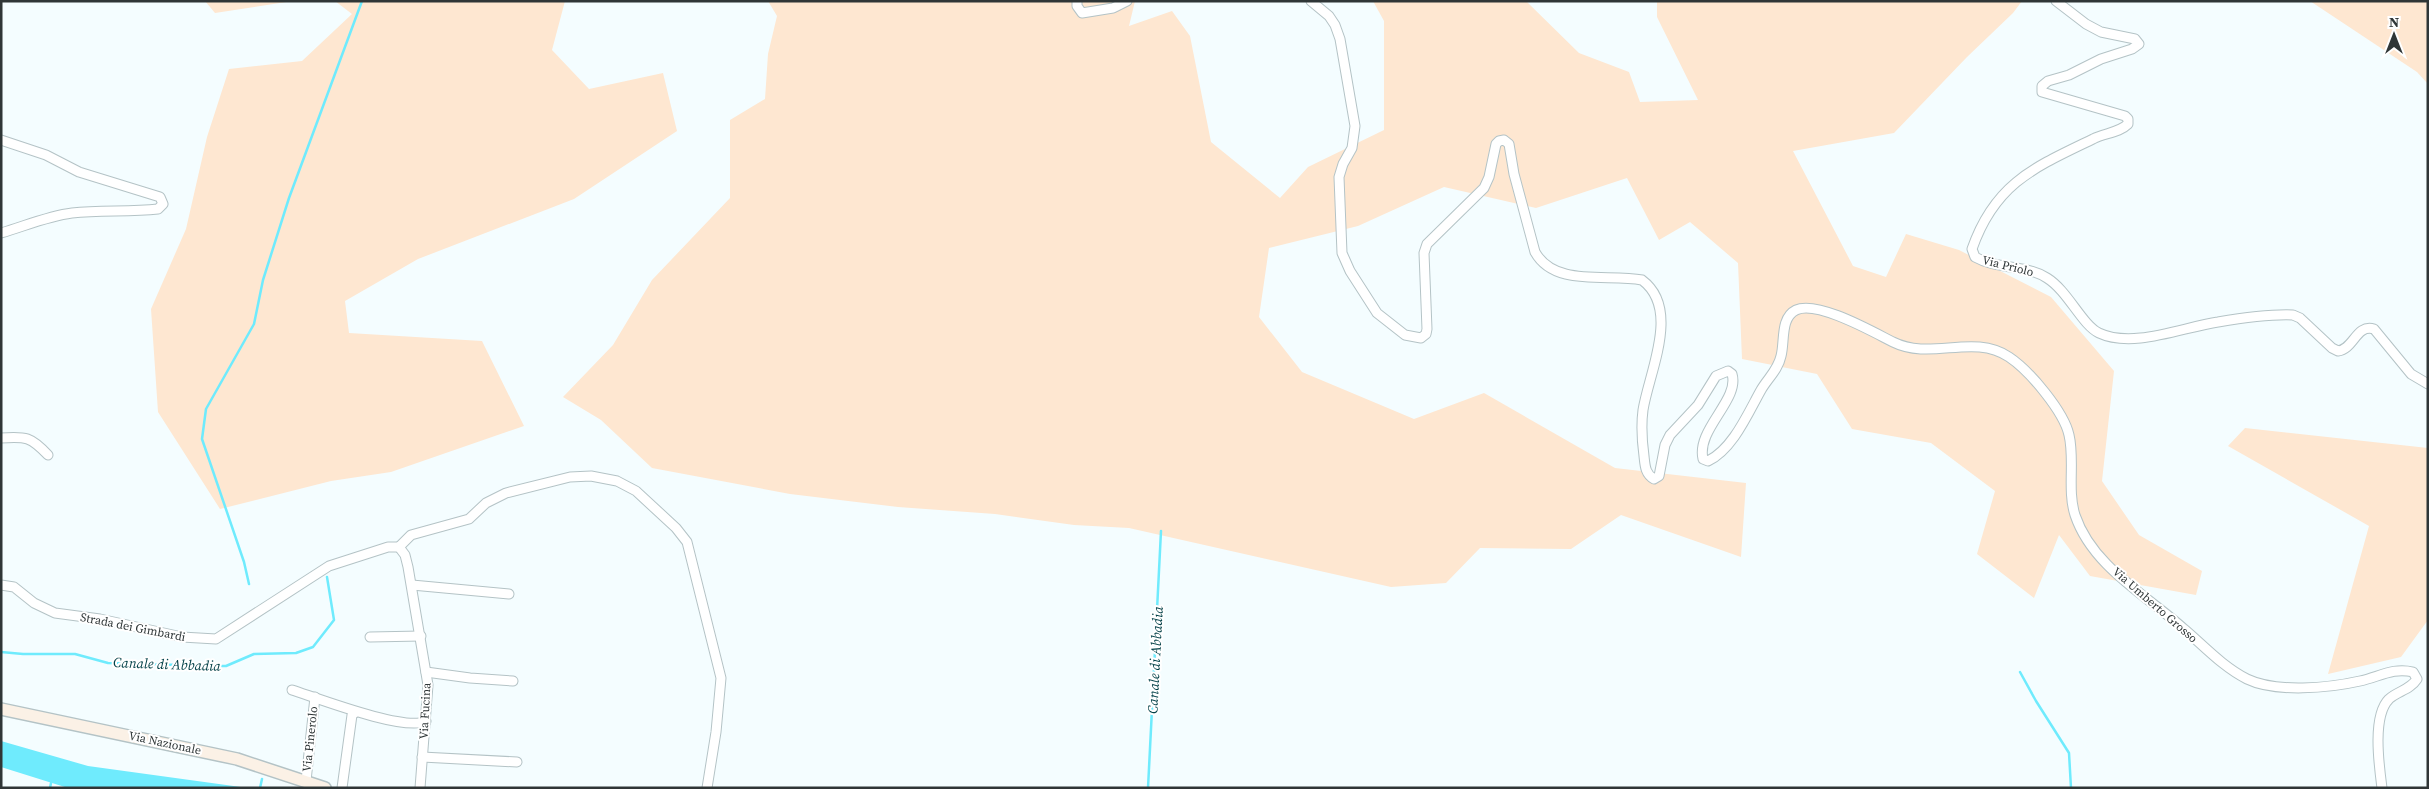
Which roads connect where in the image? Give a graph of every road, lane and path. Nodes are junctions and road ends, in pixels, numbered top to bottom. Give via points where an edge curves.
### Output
1 (1077, 1) edge
2 (1127, 1) edge
3 (1310, 1) edge
4 (2056, 1) edge
5 (1, 140) edge
6 (1, 233) edge
7 (2428, 384) edge
8 (1, 438) edge
9 (48, 455) dead end
10 (399, 547) junction
11 (1, 585) edge
12 (412, 585) junction
13 (509, 594) dead end
14 (370, 636) dead end
15 (421, 636) junction
16 (426, 672) junction
17 (513, 681) dead end
18 (292, 690) dead end
19 (314, 697) junction
20 (1, 709) edge
21 (356, 712) junction
22 (426, 721) junction
23 (422, 757) junction
24 (517, 762) dead end
25 (306, 781) junction
26 (325, 788) edge
27 (342, 788) edge
28 (420, 788) edge
29 (707, 788) edge
30 (2382, 788) edge

1 - 2 street via 1082,13 1113,8
3 - 30 street, Via Umberto Grosso via 1328,16 1340,39 1355,126 1352,148 1339,177 1342,253 1377,313 1406,335 1421,338 1426,334 1424,253 1427,244 1484,188 1496,144 1504,140 1509,144 1514,174 1539,259 1546,266 1587,278 1642,280 1657,302 1662,328 1643,411 1642,430 1649,476 1660,476 1663,453 1670,435 1698,405 1716,376 1728,371 1732,374 1733,385 1709,427 1702,454 1708,461 1715,458 1750,412 1774,372 1782,355 1788,316 1799,309 1816,310 1843,319 1912,349 1975,345 1994,348 2029,375 2061,414 2070,436 2074,513 2084,536 2122,579 2223,662 2247,679 2278,687 2333,685 2393,670 2413,672 2417,679 2412,686 2397,692 2387,701 2380,715
4 - 7 street, Via Priolo via 2086,24 2106,34 2135,39 2139,44 2132,50 2110,55 2046,82 2042,92 2125,116 2128,124 2055,157 2020,177 2004,193 1982,227 1972,249 1975,257 1998,266 2026,269 2048,278 2077,308 2089,326 2099,333 2135,338 2162,336 2216,322 2293,315 2338,350 2347,347 2363,329 2374,329 2411,374
5 - 6 street via 46,155 79,172 160,197 163,204 158,209 70,214
8 - 9 street via 32,439
10 - 11 street, Strada dei Gimbardi via 388,547 329,566 216,639 182,637 55,613 14,588
10 - 12 street, Via Fucina via 405,555
10 - 29 street via 411,535 469,518 494,498 570,477 591,476 617,481 636,491 687,542 721,678
12 - 13 street
12 - 15 street, Via Fucina
14 - 15 street
15 - 16 street, Via Fucina
16 - 17 street
16 - 22 street, Via Fucina
18 - 19 street, Via Pinerolo
19 - 21 street, Via Pinerolo
19 - 25 street, Via Pinerolo
20 - 25 main road, Via Nazionale via 232,758
21 - 22 street, Via Pinerolo via 388,720
21 - 27 street via 352,715
22 - 23 street, Via Fucina
23 - 24 street, Via Fucina
23 - 28 street, Via Fucina
25 - 26 main road, Via Nazionale

